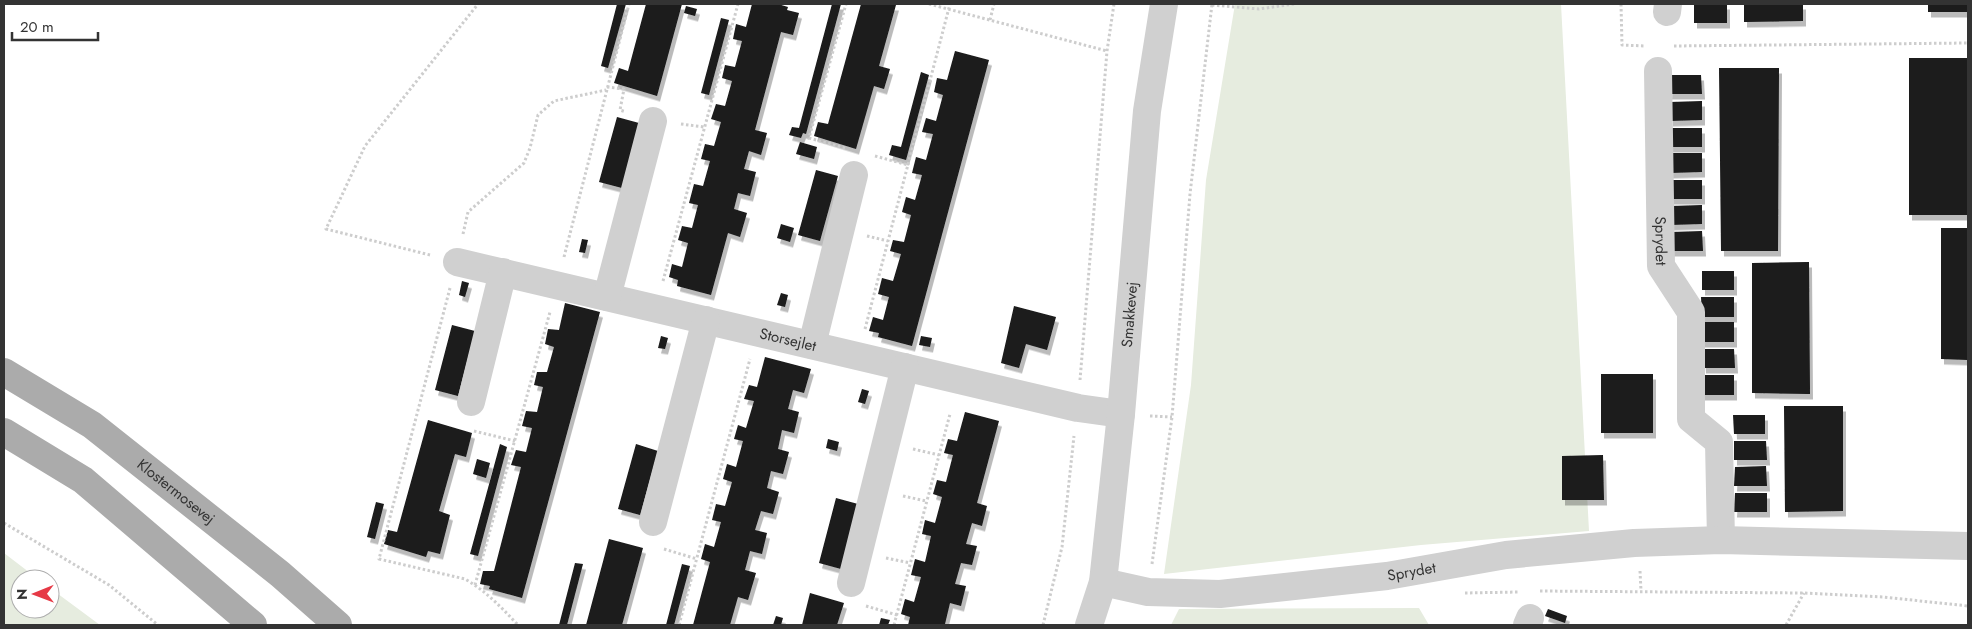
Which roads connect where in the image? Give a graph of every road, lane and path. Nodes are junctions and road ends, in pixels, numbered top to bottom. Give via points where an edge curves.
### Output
1 (478, 4) edge
2 (738, 4) edge
3 (846, 4) edge
4 (929, 4) edge
5 (950, 4) edge
6 (994, 4) edge
7 (1114, 4) edge
8 (1164, 4) edge
9 (1212, 4) edge
10 (1294, 4) edge
11 (1621, 4) edge
12 (949, 9) junction
13 (990, 20) junction
14 (1968, 43) edge
15 (1671, 46) dead end
16 (1107, 51) junction
17 (1655, 59) joint
18 (606, 90) dead end
19 (653, 121) dead end
20 (859, 160) junction
21 (908, 165) junction
22 (457, 262) junction
23 (503, 272) junction
24 (607, 297) junction
25 (655, 308) junction
26 (706, 320) junction
27 (757, 332) junction
28 (812, 345) junction
29 (858, 356) junction
30 (905, 367) junction
31 (4, 372) edge
32 (471, 402) dead end
33 (1078, 408) junction
34 (950, 414) dead end
35 (1121, 414) junction
36 (4, 432) edge
37 (653, 522) dead end
38 (4, 523) edge
39 (1721, 540) junction
40 (1968, 546) edge
41 (1103, 582) junction
42 (851, 583) dead end
43 (1531, 591) dead end
44 (1148, 592) junction
45 (1521, 592) dead end
46 (1462, 593) dead end
47 (1804, 593) junction
48 (1968, 606) edge
49 (158, 625) edge
50 (253, 625) edge
51 (338, 625) edge
52 (518, 625) edge
53 (679, 625) edge
54 (894, 625) edge
55 (1043, 625) edge
56 (1089, 625) edge
57 (1786, 625) edge

1 - 22 path via 365,146 326,229
2 - 25 path
3 - 20 path via 809,138
4 - 12 path
5 - 12 path
6 - 13 path
7 - 16 path
8 - 35 street, Smakkevej via 1147,111
9 - 10 path via 1259,9
9 - 44 path via 1190,194 1172,417
11 - 17 path via 1622,45
12 - 13 path
12 - 21 path
13 - 16 path
14 - 15 path
16 - 33 path
17 - 39 street, Sprydet via 1661,266 1691,312 1691,419 1719,442
18 - 22 path via 554,101 538,115 524,163 468,212
19 - 24 street
20 - 21 path
20 - 28 street
21 - 29 path
22 - 23 street, Storsejlet
22 - 52 path via 379,559 465,579 502,607
23 - 24 street, Storsejlet
23 - 32 street
24 - 25 street, Storsejlet
25 - 26 street, Storsejlet
26 - 27 street, Storsejlet
26 - 37 street
27 - 28 street, Storsejlet
27 - 53 path
28 - 29 street, Storsejlet
29 - 30 street, Storsejlet
30 - 33 street, Storsejlet
30 - 42 street
31 - 51 main road, Klostermosevej via 92,425 280,574
33 - 35 street, Storsejlet
33 - 55 path via 1062,547
34 - 54 path
35 - 41 street, Smakkevej
36 - 50 main road via 83,480
38 - 49 path via 109,585
39 - 40 street, Sprydet
39 - 44 street, Sprydet via 1634,543 1506,555 1387,576 1220,594
41 - 44 street, Sprydet
41 - 56 street, Smakkevej
43 - 47 path
45 - 46 path
47 - 48 path
47 - 57 path

